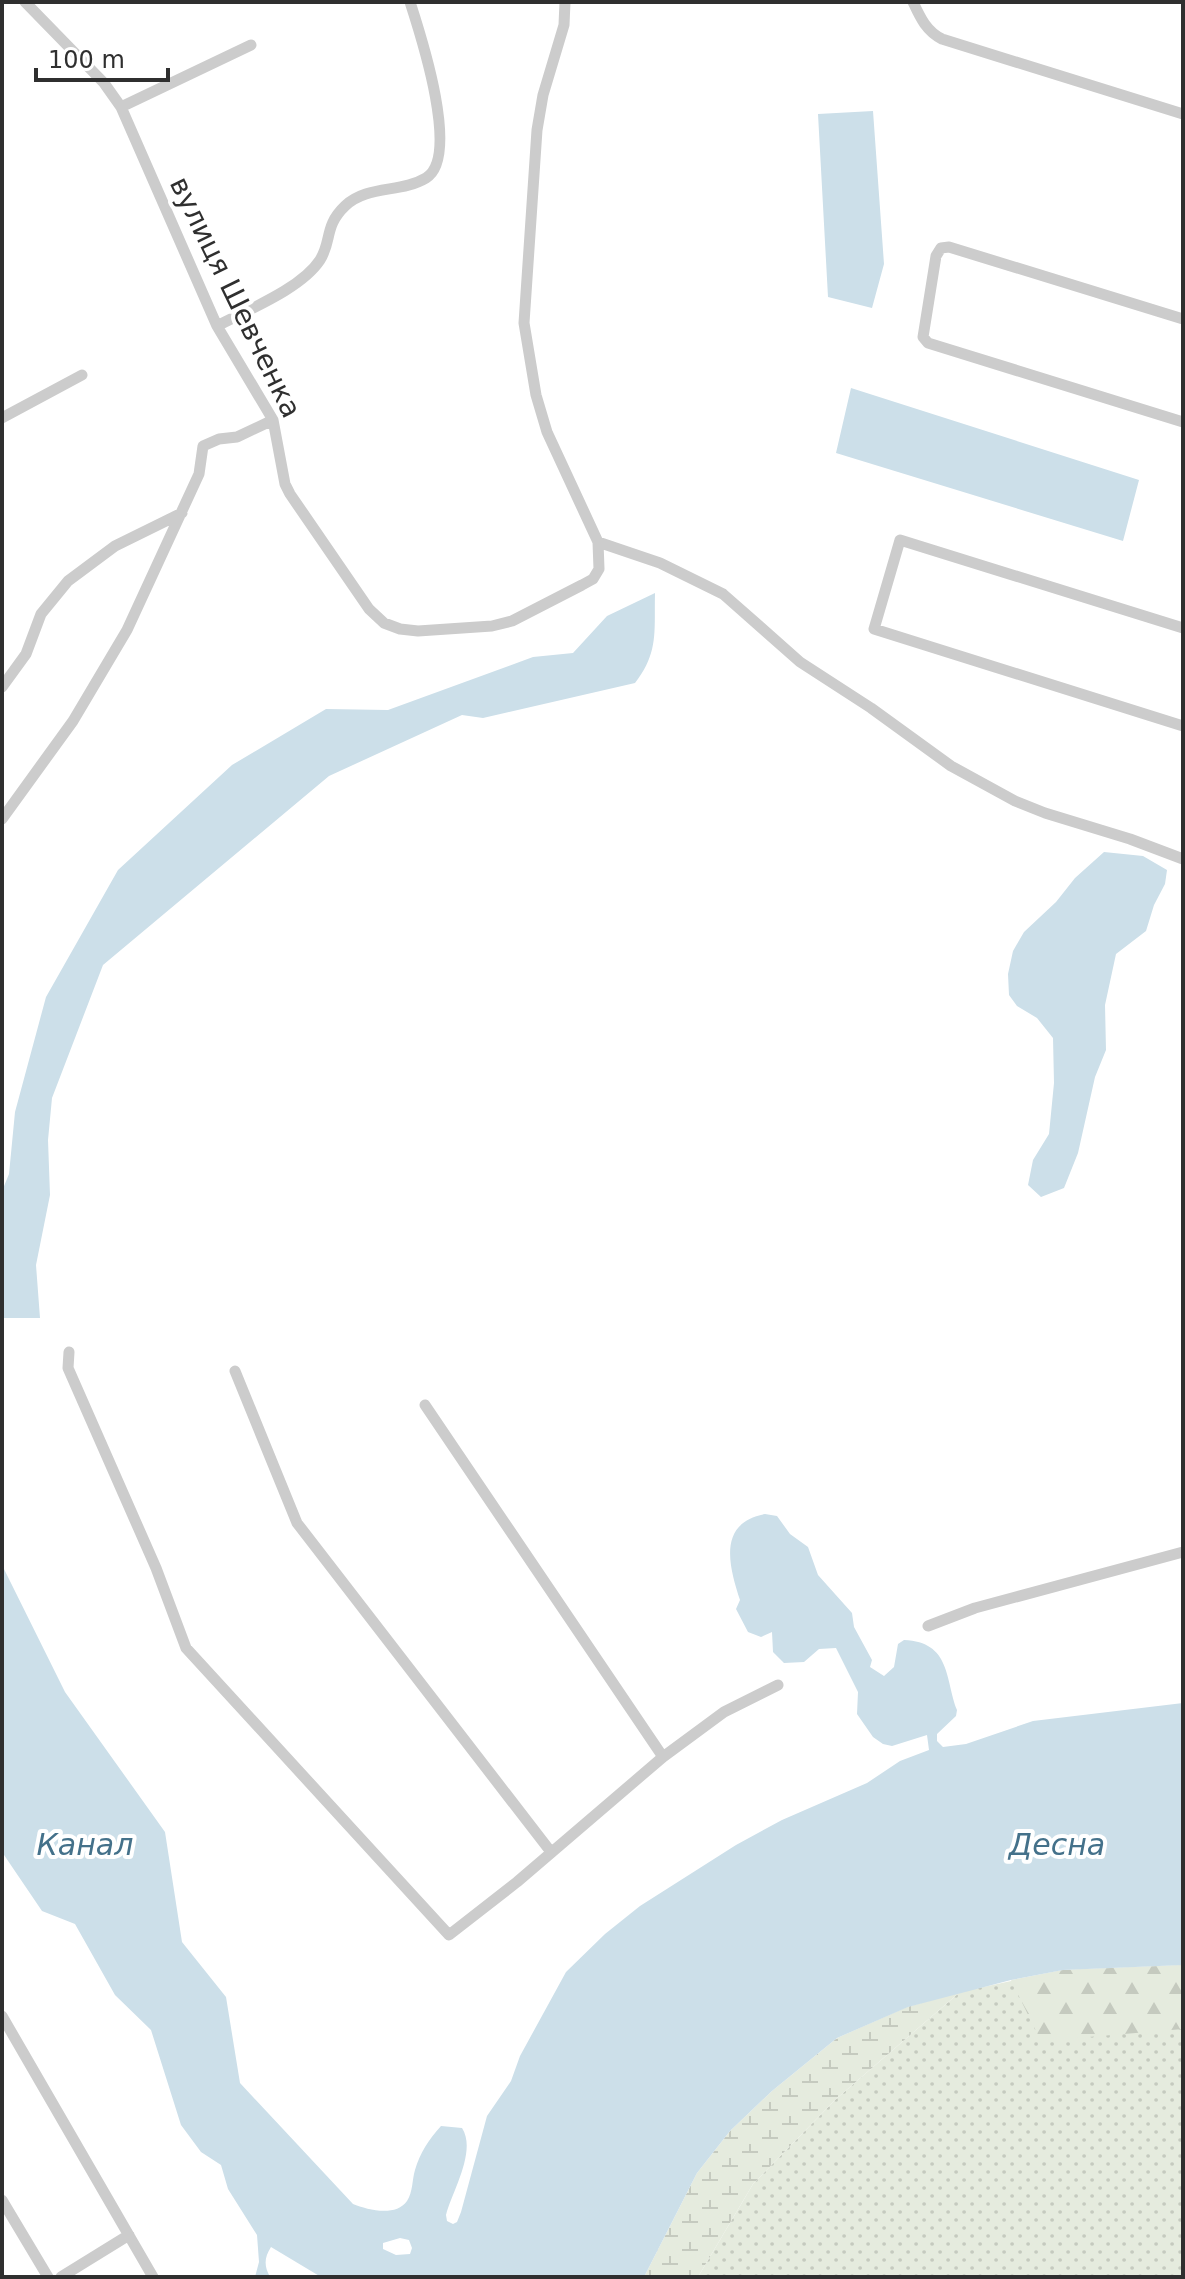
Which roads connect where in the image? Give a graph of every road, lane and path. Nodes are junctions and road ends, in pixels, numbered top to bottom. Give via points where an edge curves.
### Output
1 (25, 2) edge
2 (410, 2) edge
3 (565, 2) edge
4 (913, 2) edge
5 (251, 45) dead end
6 (121, 107) junction
7 (1183, 114) edge
8 (1183, 319) edge
9 (217, 326) junction
10 (82, 375) dead end
11 (2, 418) edge
12 (273, 420) junction
13 (1183, 422) edge
14 (182, 513) junction
15 (598, 542) junction
16 (1183, 628) edge
17 (2, 687) edge
18 (1183, 726) edge
19 (2, 819) edge
20 (1183, 859) edge
21 (69, 1352) dead end
22 (235, 1371) dead end
23 (425, 1405) dead end
24 (1183, 1552) edge
25 (928, 1626) dead end
26 (778, 1685) dead end
27 (663, 1757) junction
28 (551, 1852) junction
29 (2, 2016) edge
30 (2, 2200) edge
31 (129, 2235) junction
32 (48, 2277) edge
33 (61, 2277) edge
34 (153, 2277) edge

1 - 6 street, вулиця Шевченка
2 - 9 street via 437,98 439,147 433,170 423,180 348,203 328,230 322,257 305,276
3 - 15 street via 537,130 524,323 547,432
4 - 7 street via 926,27 942,39
5 - 6 street
6 - 9 street, вулиця Шевченка
8 - 13 street via 949,247 936,256 923,337
9 - 12 street, вулиця Шевченка
10 - 11 street
12 - 14 street via 203,446 199,474
12 - 15 street, вулиця Шевченка via 290,494 384,623 418,631 512,621 593,579 599,569
14 - 17 street via 115,546 68,581 41,614 26,654
14 - 19 street via 127,630 73,721
15 - 20 street via 660,563 723,594 800,662 951,766 1015,801
16 - 18 street via 900,540 874,629
21 - 28 street via 68,1368 186,1648 449,1935
22 - 28 street via 297,1523
23 - 27 street
24 - 25 street via 975,1608
26 - 27 street via 724,1712
27 - 28 street
29 - 31 street
30 - 32 street
31 - 33 street
31 - 34 street

